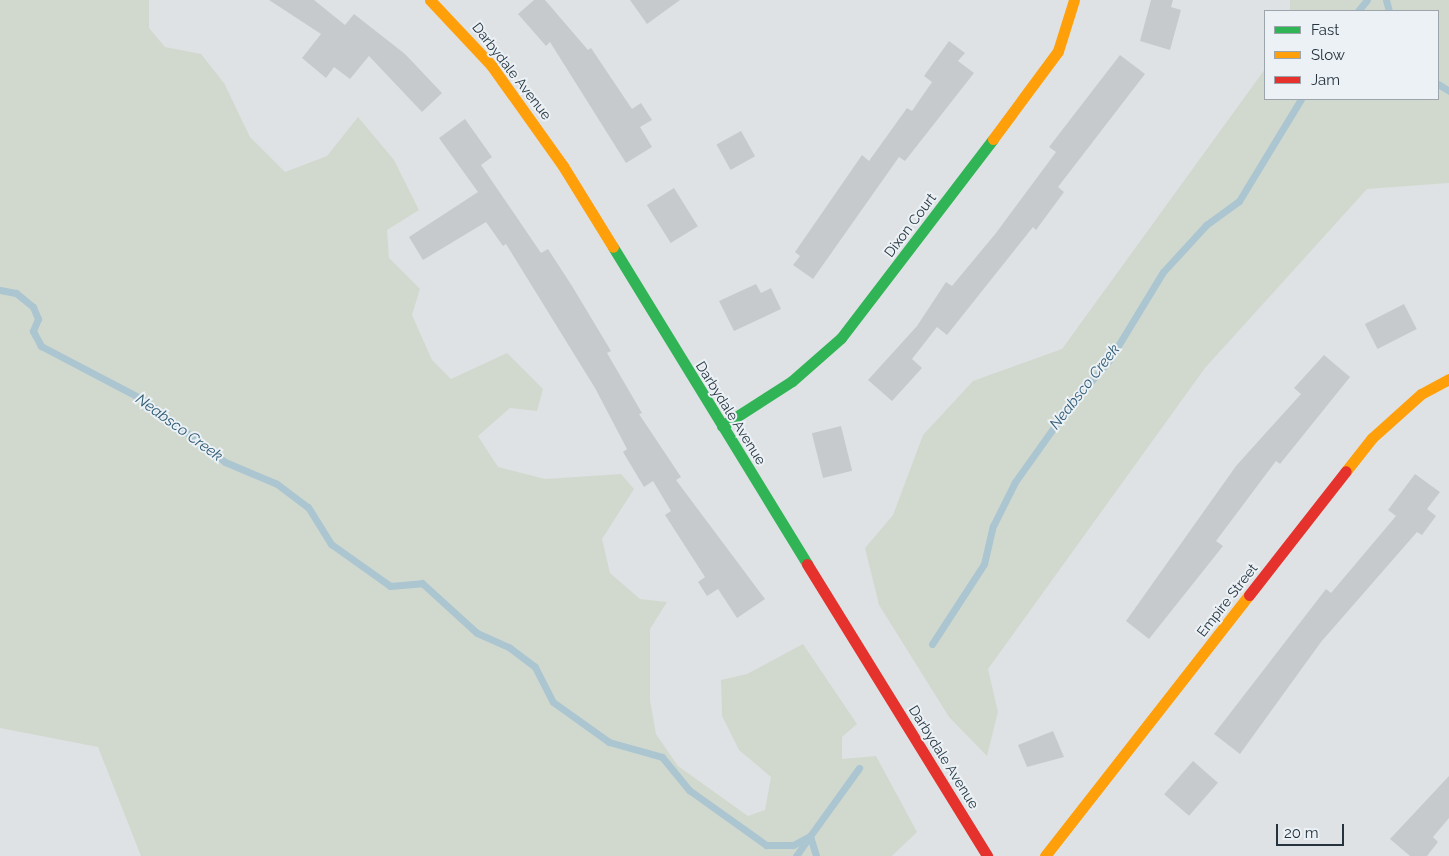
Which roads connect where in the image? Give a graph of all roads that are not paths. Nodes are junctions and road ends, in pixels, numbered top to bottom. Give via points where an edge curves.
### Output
1 (430, 0) edge
2 (1074, 0) edge
3 (1449, 379) edge
4 (722, 426) junction
5 (987, 856) edge
6 (1045, 856) edge

1 - 4 street, Darbydale Avenue via 463,32 525,108
2 - 4 street, Dixon Court via 1058,51 870,304 798,376
3 - 6 street, Empire Street via 1421,394 1372,438
4 - 5 street, Darbydale Avenue

